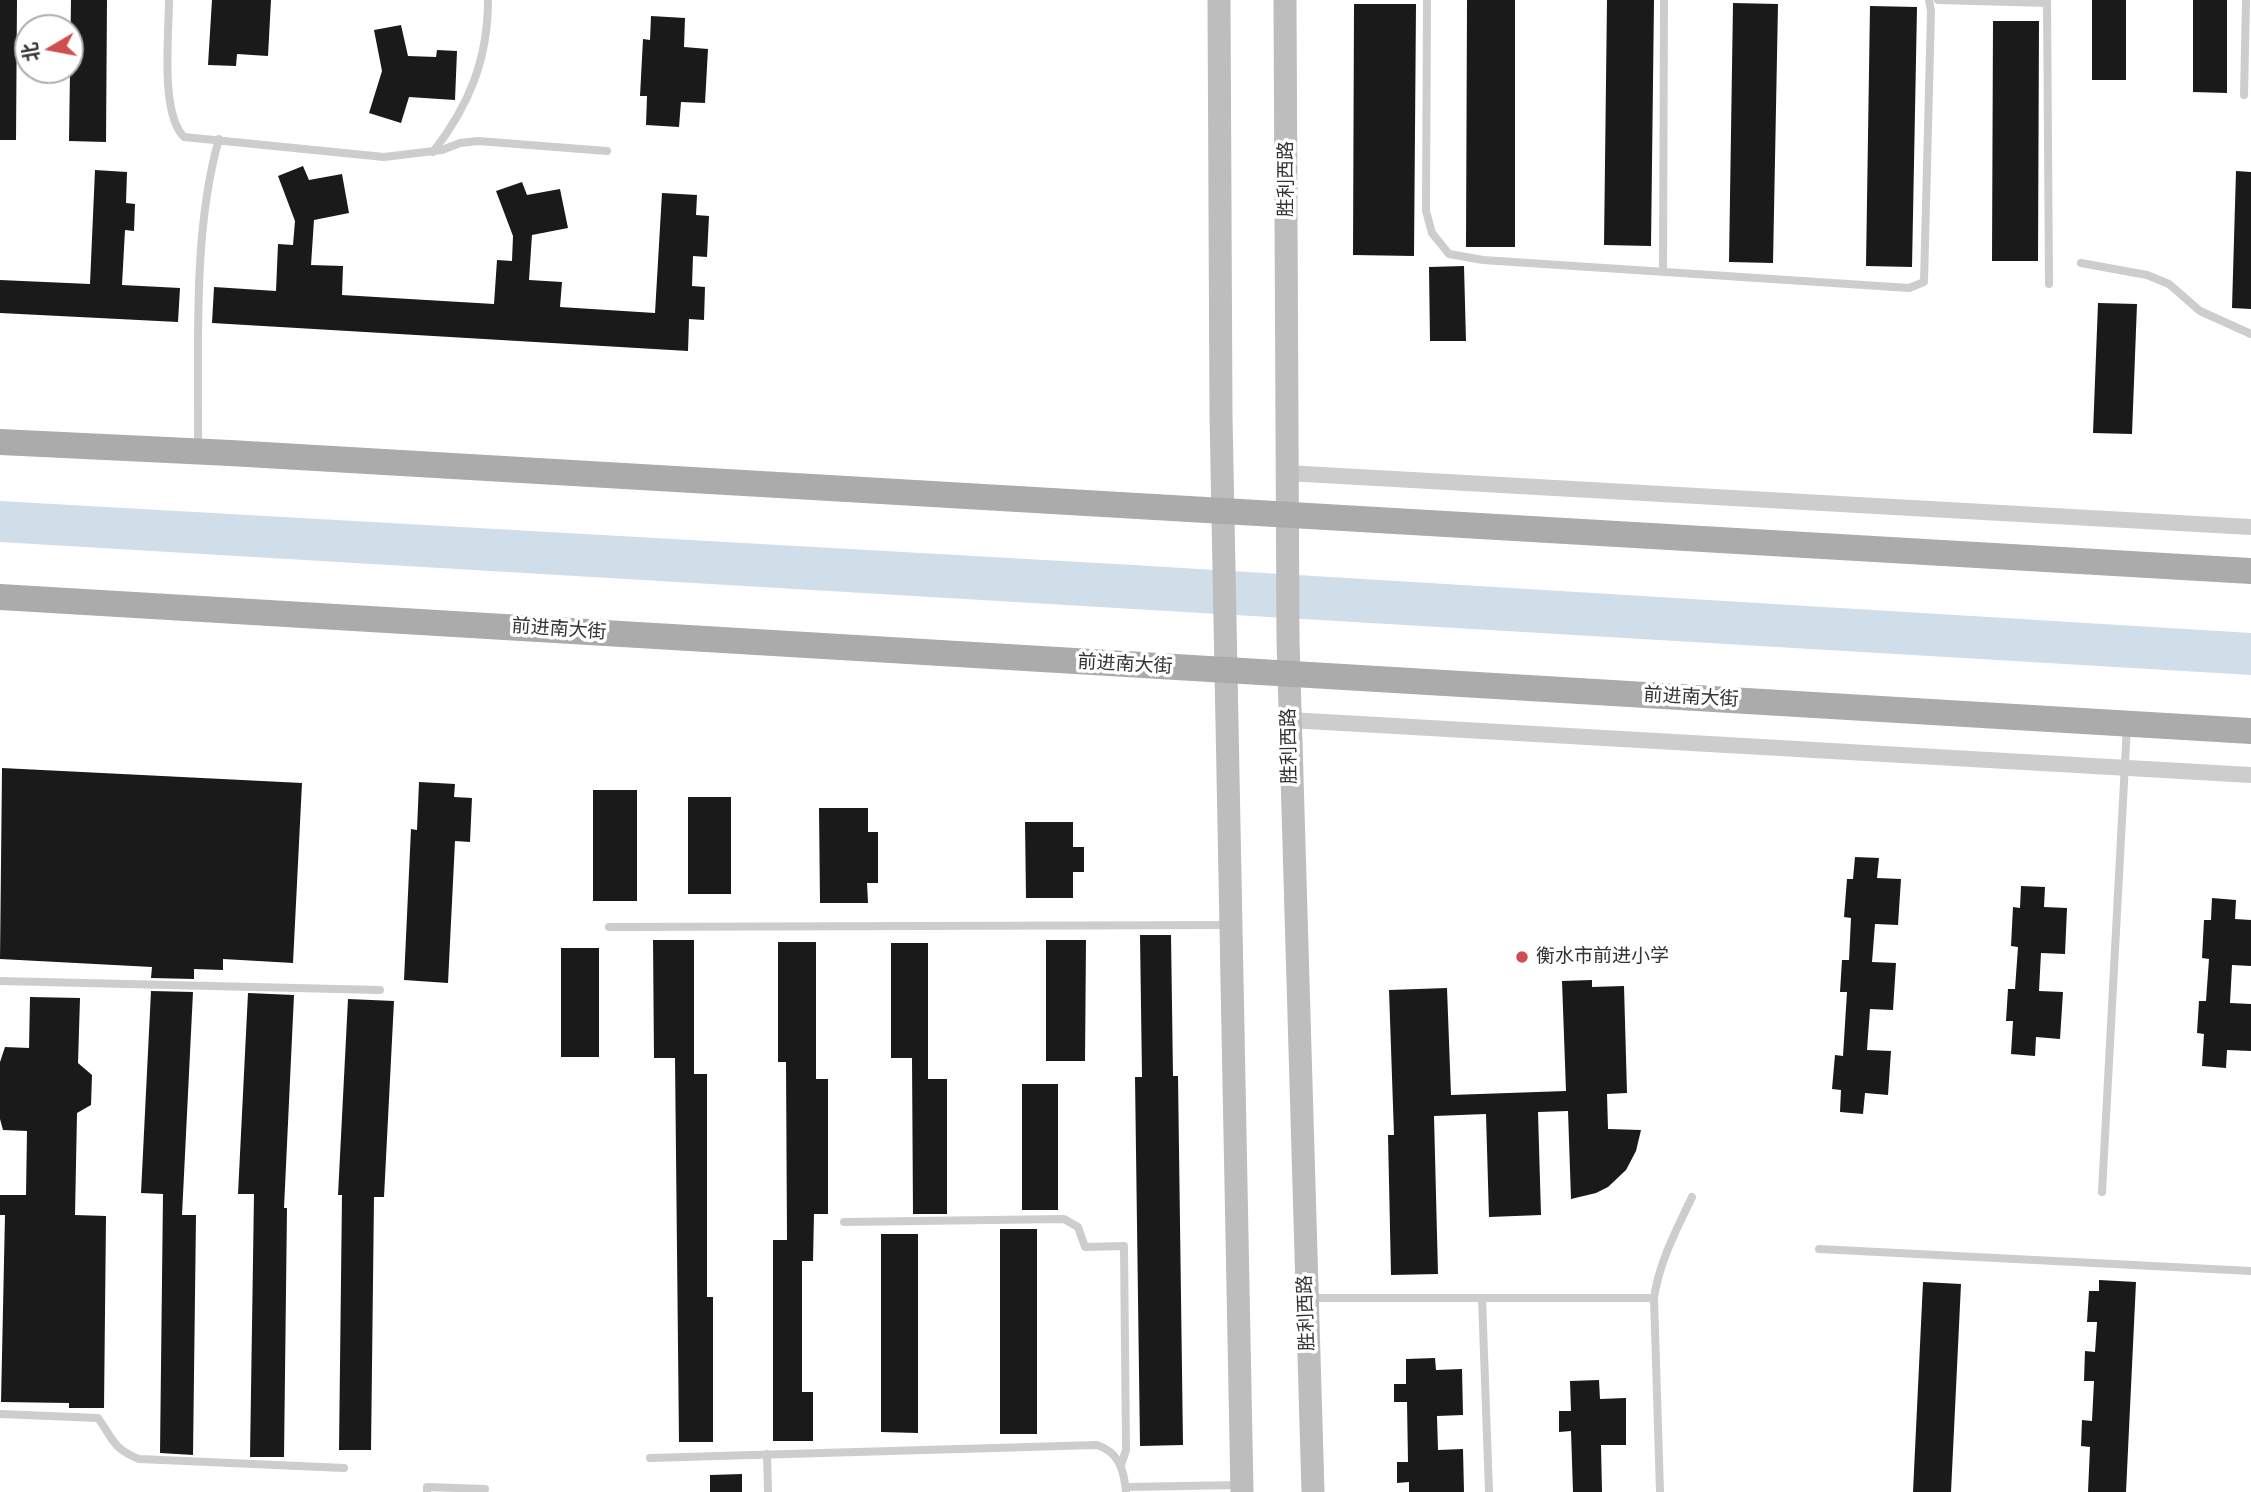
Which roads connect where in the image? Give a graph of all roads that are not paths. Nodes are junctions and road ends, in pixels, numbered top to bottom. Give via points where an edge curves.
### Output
1 (169, 0) edge
2 (488, 0) edge
3 (1219, 0) edge
4 (1285, 0) edge
5 (1427, 0) edge
6 (1664, 0) edge
7 (1929, 0) edge
8 (1938, 0) edge
9 (2246, 0) edge
10 (2047, 2) edge
11 (2244, 95) dead end
12 (219, 139) junction
13 (607, 151) dead end
14 (433, 152) junction
15 (2081, 262) dead end
16 (1663, 271) junction
17 (2049, 284) dead end
18 (2251, 334) edge
19 (0, 442) edge
20 (198, 451) junction
21 (1287, 473) junction
22 (1222, 511) junction
23 (1287, 515) junction
24 (2251, 527) edge
25 (2251, 572) edge
26 (0, 597) edge
27 (1225, 670) junction
28 (1289, 674) junction
29 (1290, 720) junction
30 (2127, 723) junction
31 (2251, 730) edge
32 (2124, 768) junction
33 (2251, 775) edge
34 (1230, 925) junction
35 (609, 927) dead end
36 (0, 981) edge
37 (380, 990) dead end
38 (2102, 1192) dead end
39 (1692, 1197) dead end
40 (844, 1222) dead end
41 (1819, 1250) dead end
42 (2251, 1271) edge
43 (1654, 1297) junction
44 (1307, 1298) junction
45 (1482, 1298) junction
46 (0, 1414) edge
47 (767, 1454) junction
48 (650, 1458) dead end
49 (1121, 1465) junction
50 (344, 1468) dead end
51 (1242, 1488) edge
52 (485, 1489) dead end
53 (1126, 1490) edge
54 (427, 1492) edge
55 (768, 1492) edge
56 (1312, 1492) edge
57 (1489, 1492) edge
58 (1660, 1492) edge

1 - 12 lane via 168,98 173,117 184,137
2 - 14 lane via 477,78 454,125
3 - 22 main road
4 - 21 main road, 胜利西路
5 - 16 lane via 1426,211 1432,233 1449,254
6 - 16 lane
7 - 16 lane via 1924,282 1909,288
8 - 10 lane
9 - 11 lane
10 - 17 lane
12 - 14 lane via 384,157
12 - 20 lane via 210,170 201,266
13 - 14 lane via 478,141
15 - 18 lane via 2158,279 2200,311
19 - 20 main road
20 - 22 main road
21 - 23 main road, 胜利西路
21 - 24 street
22 - 23 main road
22 - 27 main road
23 - 25 main road
23 - 28 main road, 胜利西路
26 - 27 main road, 前进南大街
27 - 28 main road, 前进南大街
27 - 34 main road
28 - 29 main road, 胜利西路
28 - 30 main road, 前进南大街
29 - 32 street
29 - 44 main road, 胜利西路
30 - 31 main road, 前进南大街
30 - 32 lane
32 - 33 street
32 - 38 lane
34 - 35 lane
34 - 51 main road
36 - 37 lane
39 - 43 lane via 1656,1281
40 - 49 lane via 1064,1219 1077,1227 1085,1247 1124,1247 1126,1450
41 - 42 lane
43 - 45 lane
43 - 58 lane
44 - 45 lane
44 - 56 main road, 胜利西路
45 - 57 lane
46 - 50 lane via 98,1418 122,1452 139,1459
47 - 48 lane
47 - 49 lane via 1097,1445 1108,1449
47 - 55 lane
49 - 53 lane
51 - 53 lane
52 - 54 lane via 427,1487

